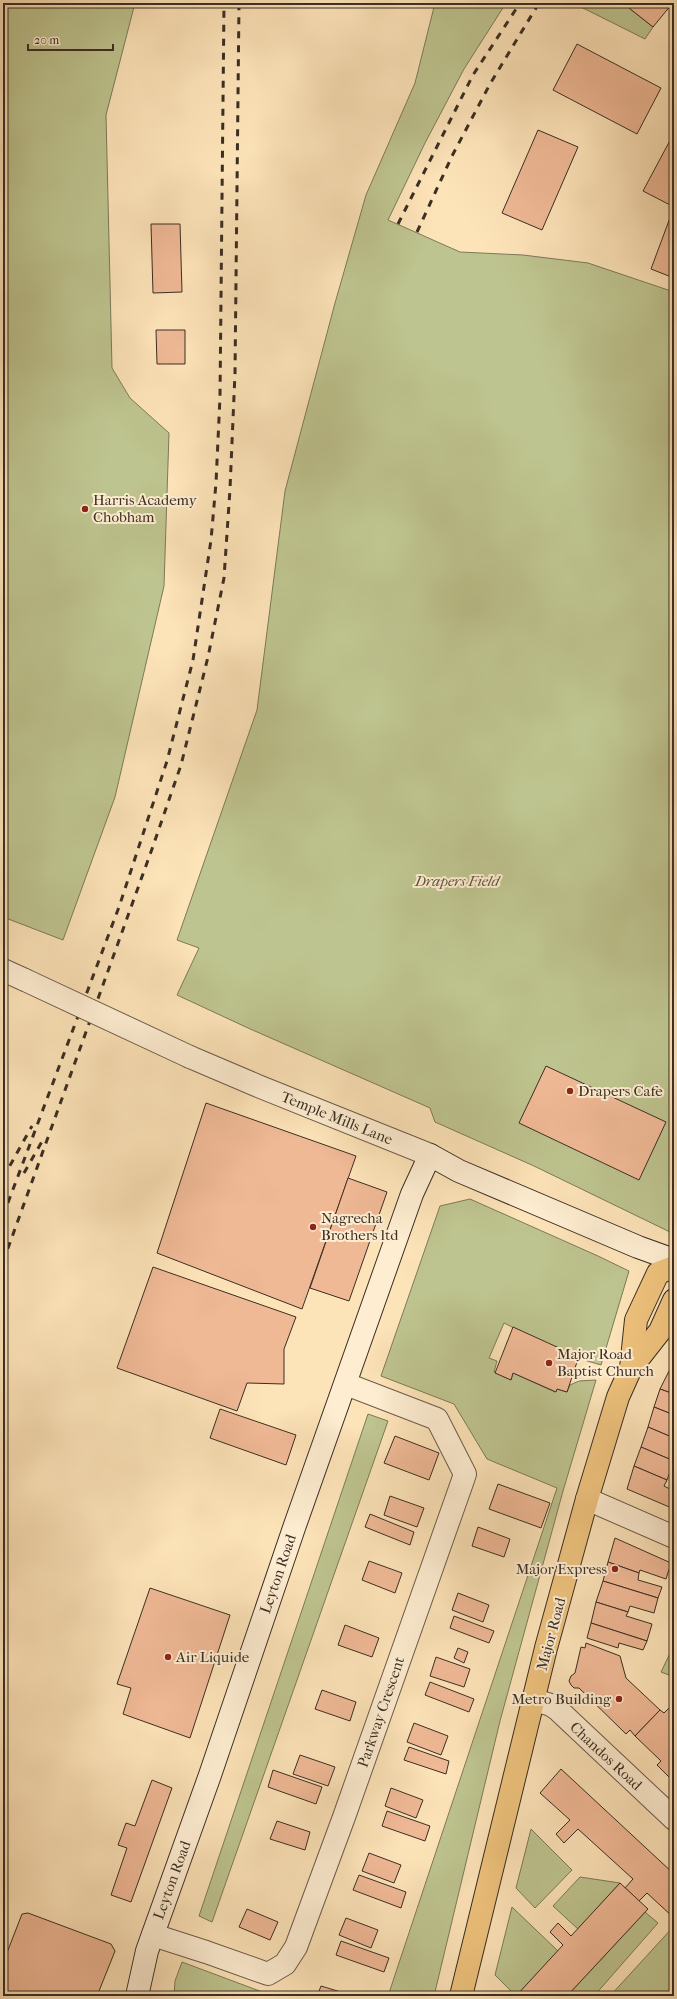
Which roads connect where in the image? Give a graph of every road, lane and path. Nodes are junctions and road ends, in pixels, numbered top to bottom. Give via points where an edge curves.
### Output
1 (3, 970) edge
2 (430, 1156) junction
3 (674, 1260) edge
4 (674, 1267) edge
5 (674, 1300) edge
6 (631, 1368) junction
7 (346, 1384) junction
8 (587, 1499) junction
9 (674, 1537) edge
10 (534, 1700) junction
11 (674, 1819) edge
12 (153, 1935) junction
13 (137, 1996) edge
14 (461, 1996) edge

1 - 2 street, Temple Mills Lane, bridge via 190,1057
2 - 3 street, Temple Mills Lane via 459,1171
2 - 7 street, Leyton Road via 412,1194
4 - 6 main road, Major Road via 658,1273 636,1320
5 - 6 main road, Major Road via 660,1331
6 - 8 main road, Major Road via 618,1397
7 - 12 street, Leyton Road
7 - 12 street, Parkway Crescent via 437,1419 465,1474 344,1817 296,1947 285,1964 268,1974
8 - 9 street
8 - 10 main road, Major Road
10 - 11 street, Chandos Road via 556,1709
10 - 14 main road, Major Road
12 - 13 street, Leyton Road via 144,1961

